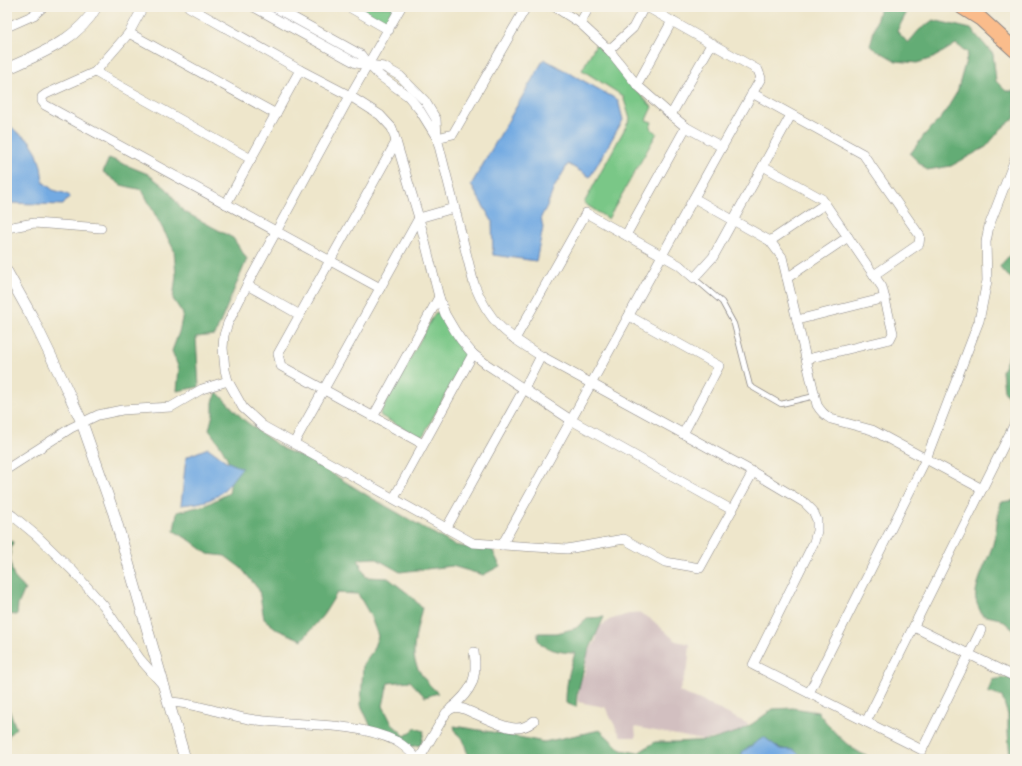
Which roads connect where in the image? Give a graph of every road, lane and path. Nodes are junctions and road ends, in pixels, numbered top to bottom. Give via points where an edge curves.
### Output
1 (43, 7) edge
2 (96, 7) edge
3 (143, 7) edge
4 (189, 7) edge
5 (254, 7) edge
6 (274, 7) edge
7 (349, 7) edge
8 (401, 7) edge
9 (526, 7) edge
10 (555, 7) edge
11 (589, 7) edge
12 (644, 7) edge
13 (647, 7) edge
14 (962, 7) edge
15 (672, 21) junction
16 (580, 23) junction
17 (7, 27) edge
18 (389, 30) junction
19 (129, 33) junction
20 (712, 43) junction
21 (609, 50) junction
22 (1015, 50) edge
23 (369, 65) junction
24 (7, 69) edge
25 (300, 70) junction
26 (95, 72) junction
27 (637, 85) junction
28 (752, 93) junction
29 (350, 96) junction
30 (276, 114) junction
31 (791, 115) junction
32 (671, 116) junction
33 (686, 127) junction
34 (437, 138) junction
35 (396, 142) junction
36 (722, 147) junction
37 (251, 159) junction
38 (1015, 159) edge
39 (762, 166) junction
40 (694, 198) junction
41 (226, 204) junction
42 (825, 204) junction
43 (454, 208) junction
44 (419, 218) junction
45 (732, 220) junction
46 (7, 228) edge
47 (101, 228) dead end
48 (276, 232) junction
49 (626, 235) junction
50 (848, 237) junction
51 (770, 241) junction
52 (662, 256) junction
53 (330, 261) junction
54 (7, 272) edge
55 (874, 275) junction
56 (694, 278) junction
57 (787, 278) junction
58 (247, 285) junction
59 (380, 288) junction
60 (439, 297) junction
61 (885, 298) junction
62 (300, 315) junction
63 (629, 316) junction
64 (797, 320) junction
65 (515, 339) junction
66 (473, 354) junction
67 (541, 356) junction
68 (806, 359) junction
69 (228, 381) junction
70 (591, 383) junction
71 (524, 389) junction
72 (324, 390) junction
73 (815, 396) junction
74 (373, 417) junction
75 (571, 420) junction
76 (82, 423) junction
77 (1015, 423) edge
78 (683, 434) junction
79 (294, 443) junction
80 (422, 444) junction
81 (926, 460) junction
82 (7, 469) edge
83 (753, 472) junction
84 (982, 489) junction
85 (394, 498) junction
86 (732, 510) junction
87 (7, 512) edge
88 (447, 527) junction
89 (502, 545) junction
90 (914, 627) junction
91 (981, 630) dead end
92 (474, 652) dead end
93 (969, 655) junction
94 (1015, 677) edge
95 (164, 686) junction
96 (809, 694) junction
97 (169, 702) junction
98 (451, 708) junction
99 (534, 722) dead end
100 (866, 722) junction
101 (185, 759) edge
102 (417, 759) edge

1 - 17 street via 34,16
2 - 24 street via 80,27 65,40
3 - 19 street
4 - 25 street
5 - 23 street via 356,63
6 - 23 street via 361,55
7 - 18 street
8 - 18 street
9 - 34 street via 453,134
10 - 16 street
11 - 16 street
12 - 21 street via 633,28
13 - 15 street
14 - 22 main road via 981,19
15 - 20 street
15 - 27 street
16 - 21 street
18 - 23 street
19 - 26 street
19 - 30 street
20 - 28 street via 758,70 761,78
20 - 32 street
21 - 27 street
23 - 29 street
23 - 34 street via 384,67 400,76 425,101 436,119
25 - 29 street
25 - 30 street
26 - 37 street
26 - 41 street via 46,94 42,97 42,102
27 - 32 street
28 - 31 street
28 - 36 street
29 - 35 street via 380,116 392,128
29 - 48 street
30 - 37 street
31 - 39 street
31 - 55 street via 863,154 920,236 919,244
32 - 33 street
33 - 36 street
33 - 49 street
34 - 43 street
35 - 44 street
35 - 53 street
36 - 40 street
37 - 41 street
38 - 81 street via 989,226 986,242 987,281 979,321
39 - 42 street via 822,198
39 - 45 street
40 - 45 street
40 - 52 street
41 - 48 street
42 - 50 street
42 - 51 street
43 - 44 street
43 - 65 street via 481,302 490,316
44 - 59 street
44 - 60 street
45 - 51 street
45 - 56 street via 712,258
46 - 47 street via 34,223
48 - 53 street
48 - 58 street
49 - 52 street
49 - 65 street via 586,213
50 - 55 street
50 - 57 street
51 - 57 street via 782,257
52 - 56 street via 679,265
52 - 63 street
53 - 59 street
53 - 62 street
54 - 76 street via 32,317
55 - 61 street via 882,287
56 - 73 lane via 722,302 734,324 750,386 781,404
57 - 64 street
58 - 62 street
58 - 69 street via 224,335 223,348
59 - 72 street
60 - 66 street via 455,331
60 - 74 street
61 - 64 street
61 - 68 street via 893,332 890,339
62 - 72 street via 278,354 281,366
63 - 70 street
63 - 78 street via 719,366
64 - 68 street
65 - 67 street
66 - 71 street
66 - 80 street
67 - 70 street
67 - 71 street
68 - 73 street
69 - 76 street via 202,389 171,407 122,410 98,415
69 - 79 street via 243,408 251,416 263,426
70 - 75 street
70 - 78 street
71 - 75 street
71 - 88 street
72 - 74 street
72 - 79 street
73 - 81 street via 821,411 831,419 872,430
74 - 80 street
75 - 86 street
75 - 89 street
76 - 82 street
76 - 95 street via 114,514
77 - 84 street
78 - 83 street
79 - 85 street
80 - 85 street
81 - 84 street
81 - 96 street
83 - 86 street
83 - 96 street via 805,503 813,511 816,520 814,542 753,665
84 - 90 street
85 - 88 street
86 - 89 street via 700,568 665,562 624,539 566,549
87 - 95 street via 37,536 78,577 104,606 140,659
88 - 89 street via 473,543
90 - 93 street
90 - 100 street
91 - 93 street
92 - 98 street via 474,681 460,701
93 - 94 street
93 - 100 street via 922,750
95 - 97 street
96 - 100 street
97 - 101 street
97 - 102 street via 185,703 250,719 350,728 372,733 397,742
98 - 99 street via 458,707 509,727 518,728
98 - 102 street

